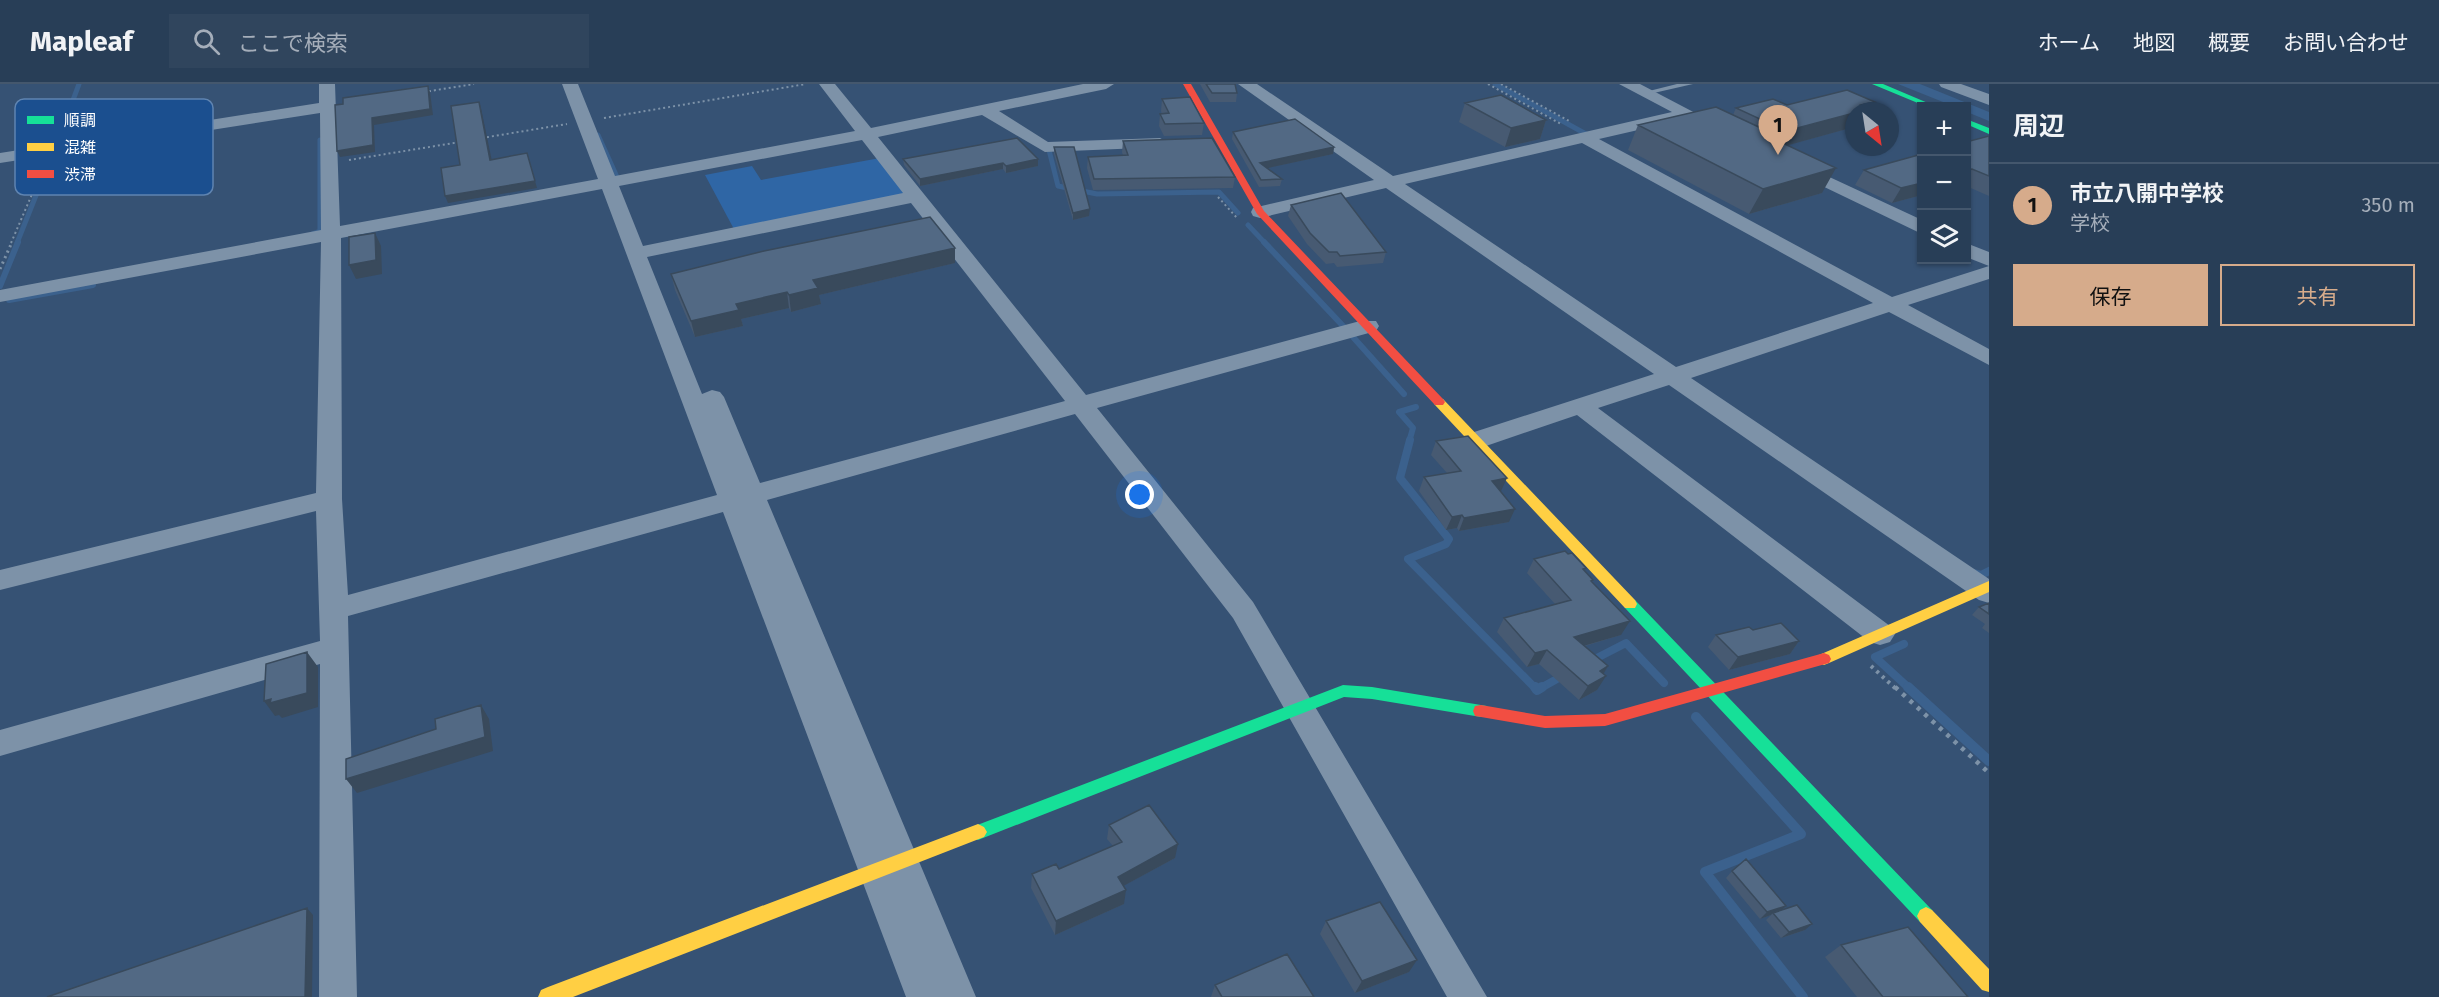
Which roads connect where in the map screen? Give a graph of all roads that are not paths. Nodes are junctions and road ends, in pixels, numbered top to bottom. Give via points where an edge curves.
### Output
1 (327, 84) edge
2 (570, 84) edge
3 (827, 84) edge
4 (1106, 84) edge
5 (1187, 84) edge
6 (1246, 84) edge
7 (1627, 84) edge
8 (1689, 84) edge
9 (1876, 84) edge
10 (1947, 84) edge
11 (1080, 86) edge
12 (1645, 93) junction
13 (1989, 100) edge
14 (1920, 102) edge
15 (327, 107) junction
16 (986, 110) junction
17 (1688, 114) junction
18 (1709, 124) edge
19 (1971, 124) edge
20 (213, 125) edge
21 (1989, 131) edge
22 (1590, 136) junction
23 (870, 138) junction
24 (1195, 141) edge
25 (1219, 141) junction
26 (1172, 142) edge
27 (15, 156) edge
28 (0, 158) edge
29 (1784, 160) edge
30 (1391, 182) junction
31 (616, 187) junction
32 (916, 196) junction
33 (1260, 212) junction
34 (1917, 226) edge
35 (331, 239) junction
36 (644, 251) junction
37 (1971, 251) edge
38 (1989, 260) edge
39 (1989, 272) edge
40 (1, 298) edge
41 (1896, 303) junction
42 (1368, 326) junction
43 (1989, 348) edge
44 (1989, 358) edge
45 (1670, 375) junction
46 (1082, 403) junction
47 (1580, 406) junction
48 (1477, 440) junction
49 (742, 497) junction
50 (329, 499) junction
51 (0, 580) edge
52 (1987, 589) edge
53 (334, 609) junction
54 (1880, 634) junction
55 (335, 648) junction
56 (1712, 692) junction
57 (1300, 706) junction
58 (0, 743) edge
59 (889, 865) junction
60 (1989, 983) edge
61 (338, 997) edge
62 (548, 997) edge
63 (925, 997) edge
64 (957, 997) edge
65 (1468, 997) edge

1 - 15 street
2 - 31 street
3 - 23 street
4 - 11 street
5 - 25 street
6 - 30 street
7 - 12 street
8 - 12 lane
9 - 14 street
10 - 13 street
11 - 16 street
12 - 17 street
15 - 20 street
15 - 35 street
16 - 23 street
16 - 26 street via 1045,147
17 - 18 street
17 - 22 street
19 - 21 street
22 - 30 street
22 - 41 street
23 - 31 street
23 - 32 street
24 - 25 street
25 - 33 street
27 - 28 street
29 - 34 street
30 - 33 street
30 - 45 street
31 - 35 street
31 - 36 street
32 - 36 street
32 - 46 street
33 - 42 street
35 - 40 street
35 - 50 street
36 - 49 street
37 - 38 street
39 - 41 street
41 - 43 street
41 - 44 street
41 - 45 street
42 - 46 street
42 - 48 street
45 - 47 street
45 - 52 street
46 - 49 street
46 - 57 street via 1243,610
47 - 48 street
47 - 54 street
48 - 56 street
49 - 53 street
49 - 59 street
50 - 51 street
50 - 53 street
52 - 54 street
53 - 55 street
54 - 56 street via 1812,665
55 - 58 street
55 - 61 street
56 - 57 street via 1605,720 1545,722 1343,691
56 - 60 street
57 - 59 street
57 - 65 street
59 - 62 street
59 - 63 street
59 - 64 street

